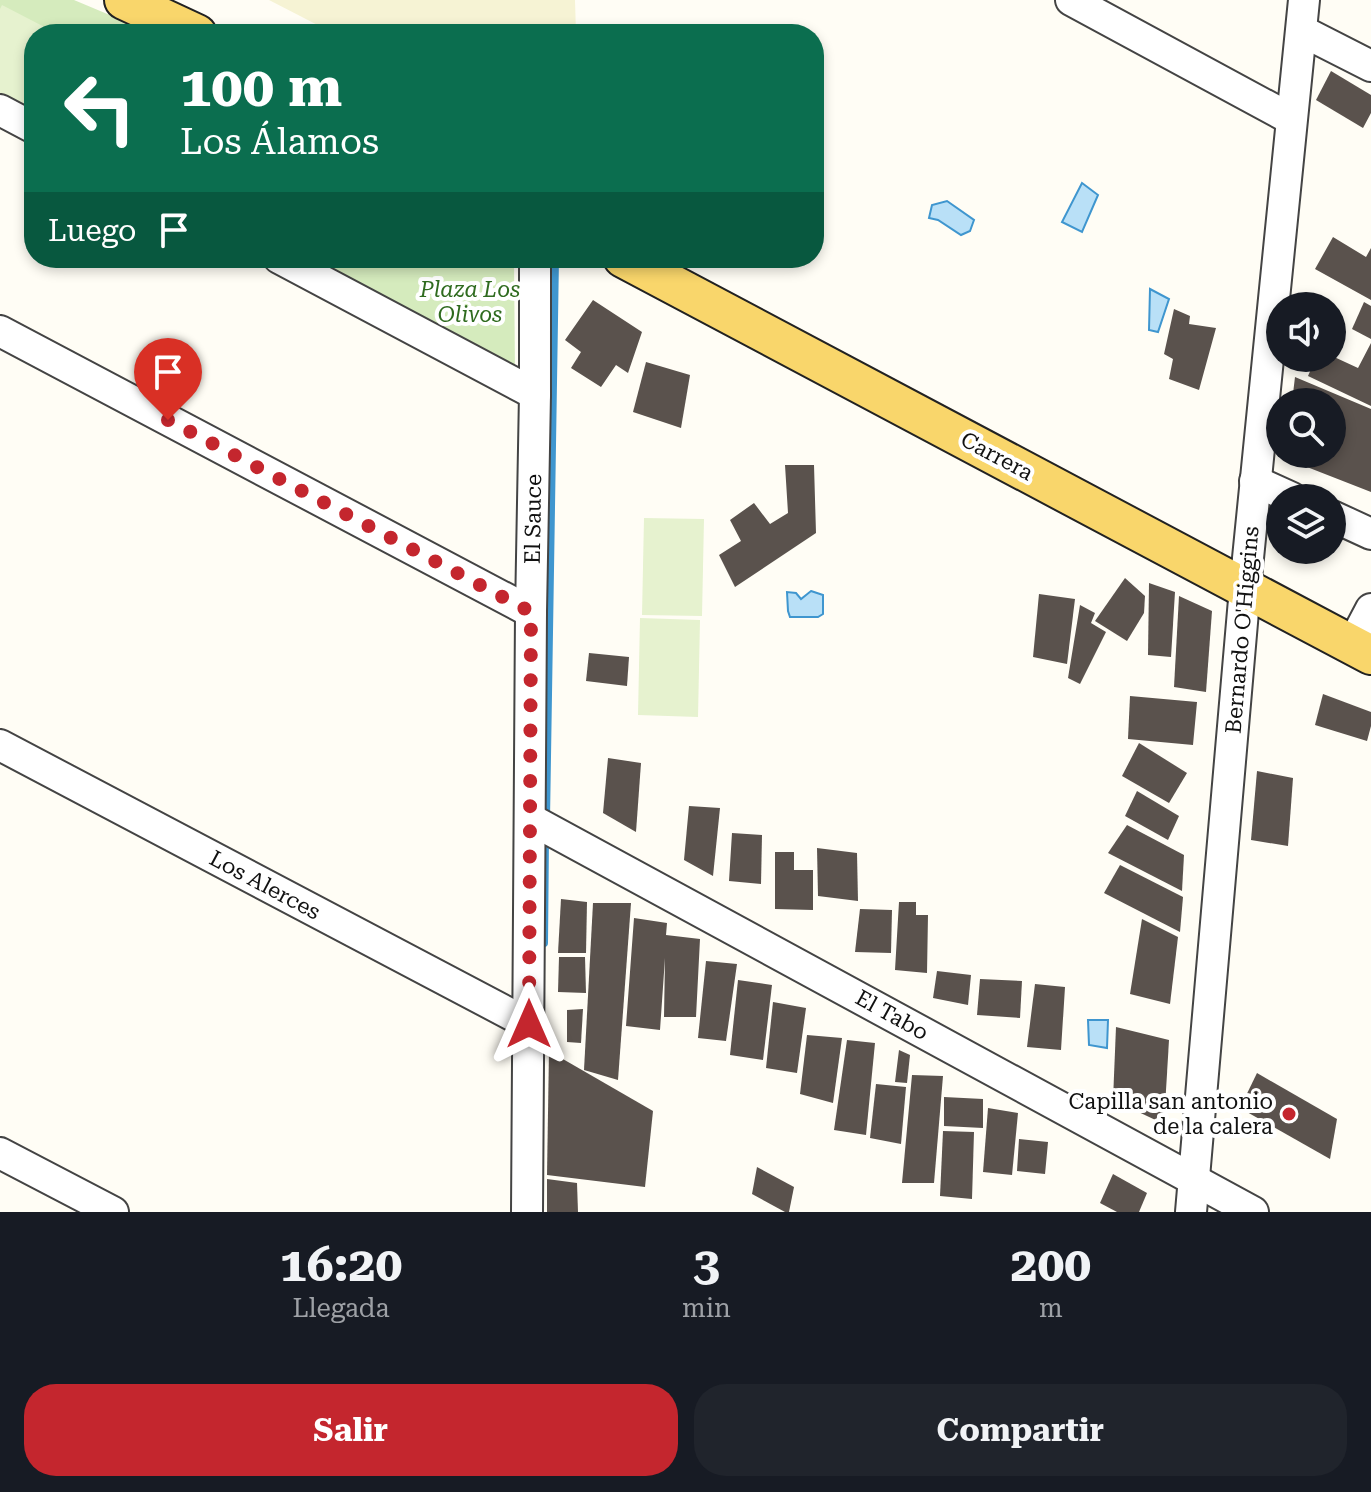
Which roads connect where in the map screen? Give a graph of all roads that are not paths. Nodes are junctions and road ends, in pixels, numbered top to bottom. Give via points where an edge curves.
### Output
1 (124, 0) edge
2 (1071, 0) edge
3 (1304, 0) edge
4 (176, 24) edge
5 (1302, 31) junction
6 (1371, 66) edge
7 (0, 110) edge
8 (1291, 119) junction
9 (24, 123) edge
10 (298, 268) edge
11 (535, 268) edge
12 (642, 268) edge
13 (0, 331) edge
14 (535, 394) junction
15 (1255, 481) junction
16 (1266, 486) edge
17 (1346, 522) edge
18 (1371, 534) edge
19 (1245, 588) junction
20 (1371, 609) edge
21 (531, 612) junction
22 (1362, 650) edge
23 (0, 745) edge
24 (530, 819) junction
25 (529, 1024) junction
26 (0, 1153) edge
27 (1194, 1180) junction
28 (113, 1212) edge
29 (527, 1212) edge
30 (1191, 1212) edge
31 (1253, 1212) edge

1 - 4 main road
2 - 8 street
3 - 5 street, Bernardo O'Higgins
5 - 6 street
5 - 8 street, Bernardo O'Higgins
7 - 9 street
8 - 15 street, Bernardo O'Higgins
10 - 14 street
11 - 14 street, El Sauce
12 - 19 main road, Carrera
13 - 21 street
14 - 21 street, El Sauce
15 - 16 street
15 - 19 street, Bernardo O'Higgins
17 - 18 street
19 - 22 main road, Carrera
19 - 27 street, Bernardo O'Higgins
20 - 22 street
21 - 24 street, El Sauce
23 - 25 street, Los Alerces
24 - 25 street, El Sauce
24 - 27 street, El Tabo
25 - 29 street, El Sauce
26 - 28 street
27 - 30 street, Bernardo O'Higgins
27 - 31 street, El Tabo

